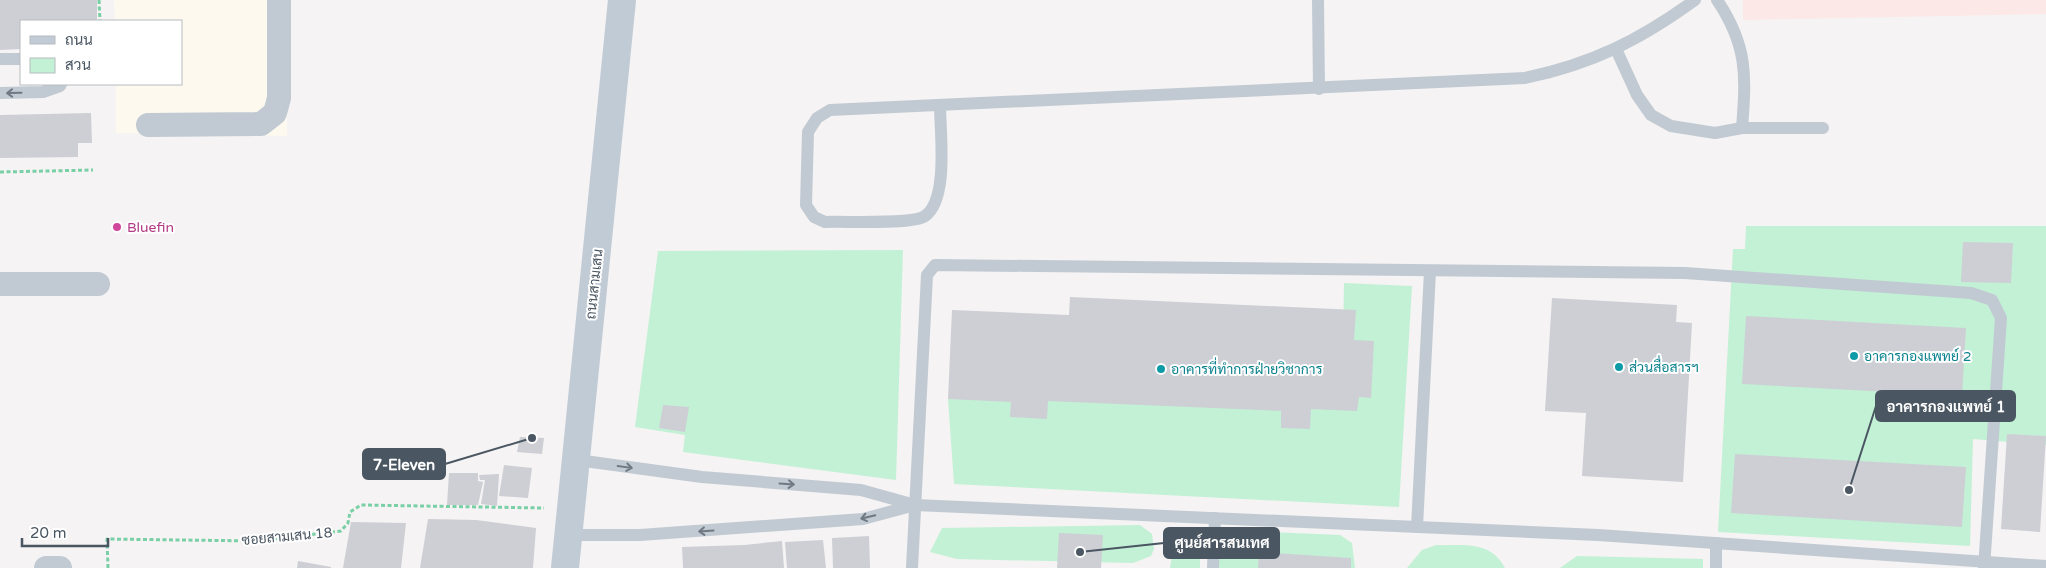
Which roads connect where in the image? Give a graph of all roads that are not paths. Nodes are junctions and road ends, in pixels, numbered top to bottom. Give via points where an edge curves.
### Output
1 (279, 0) edge
2 (622, 0) edge
3 (1318, 0) edge
4 (1695, 0) edge
5 (1718, 0) edge
6 (1616, 49) junction
7 (0, 59) edge
8 (20, 59) edge
9 (60, 85) edge
10 (1319, 89) junction
11 (0, 93) edge
12 (940, 105) junction
13 (148, 125) dead end
14 (1742, 128) junction
15 (1823, 128) dead end
16 (1430, 271) junction
17 (0, 284) edge
18 (98, 284) dead end
19 (577, 460) junction
20 (915, 504) junction
21 (1215, 518) junction
22 (570, 522) junction
23 (1417, 527) junction
24 (1716, 543) junction
25 (1984, 565) edge
26 (2046, 566) edge
27 (46, 568) edge
28 (60, 568) edge
29 (566, 568) edge
30 (912, 568) edge
31 (1213, 568) edge
32 (1716, 568) edge

1 - 13 street via 279,98 276,113 262,124
2 - 19 main road, ถนนสามเสน
3 - 10 lane
4 - 6 lane
5 - 14 lane via 1740,42 1746,77
6 - 10 lane via 1564,70 1525,78
6 - 14 lane via 1637,96 1651,115 1670,126 1695,131 1715,133
7 - 8 lane
9 -> 11 lane via 43,92
10 - 12 lane
12 - 12 lane via 940,191 934,207 924,217 905,221 825,222 814,217 806,205 808,132 817,118 830,110
14 - 15 lane
16 - 20 lane via 935,265 926,275
16 - 23 lane
16 - 25 lane via 1685,273 1971,293 1992,300 2001,318
17 - 18 street
19 -> 20 lane via 702,477 861,490
19 - 22 main road, ถนนสามเสน
20 - 21 lane
20 -> 22 lane via 863,519 640,536
20 - 30 lane
21 - 23 lane
21 - 31 lane
22 - 29 main road, ถนนสามเสน
23 - 24 lane
24 - 25 lane
24 - 32 lane
25 - 26 lane
27 - 28 street

